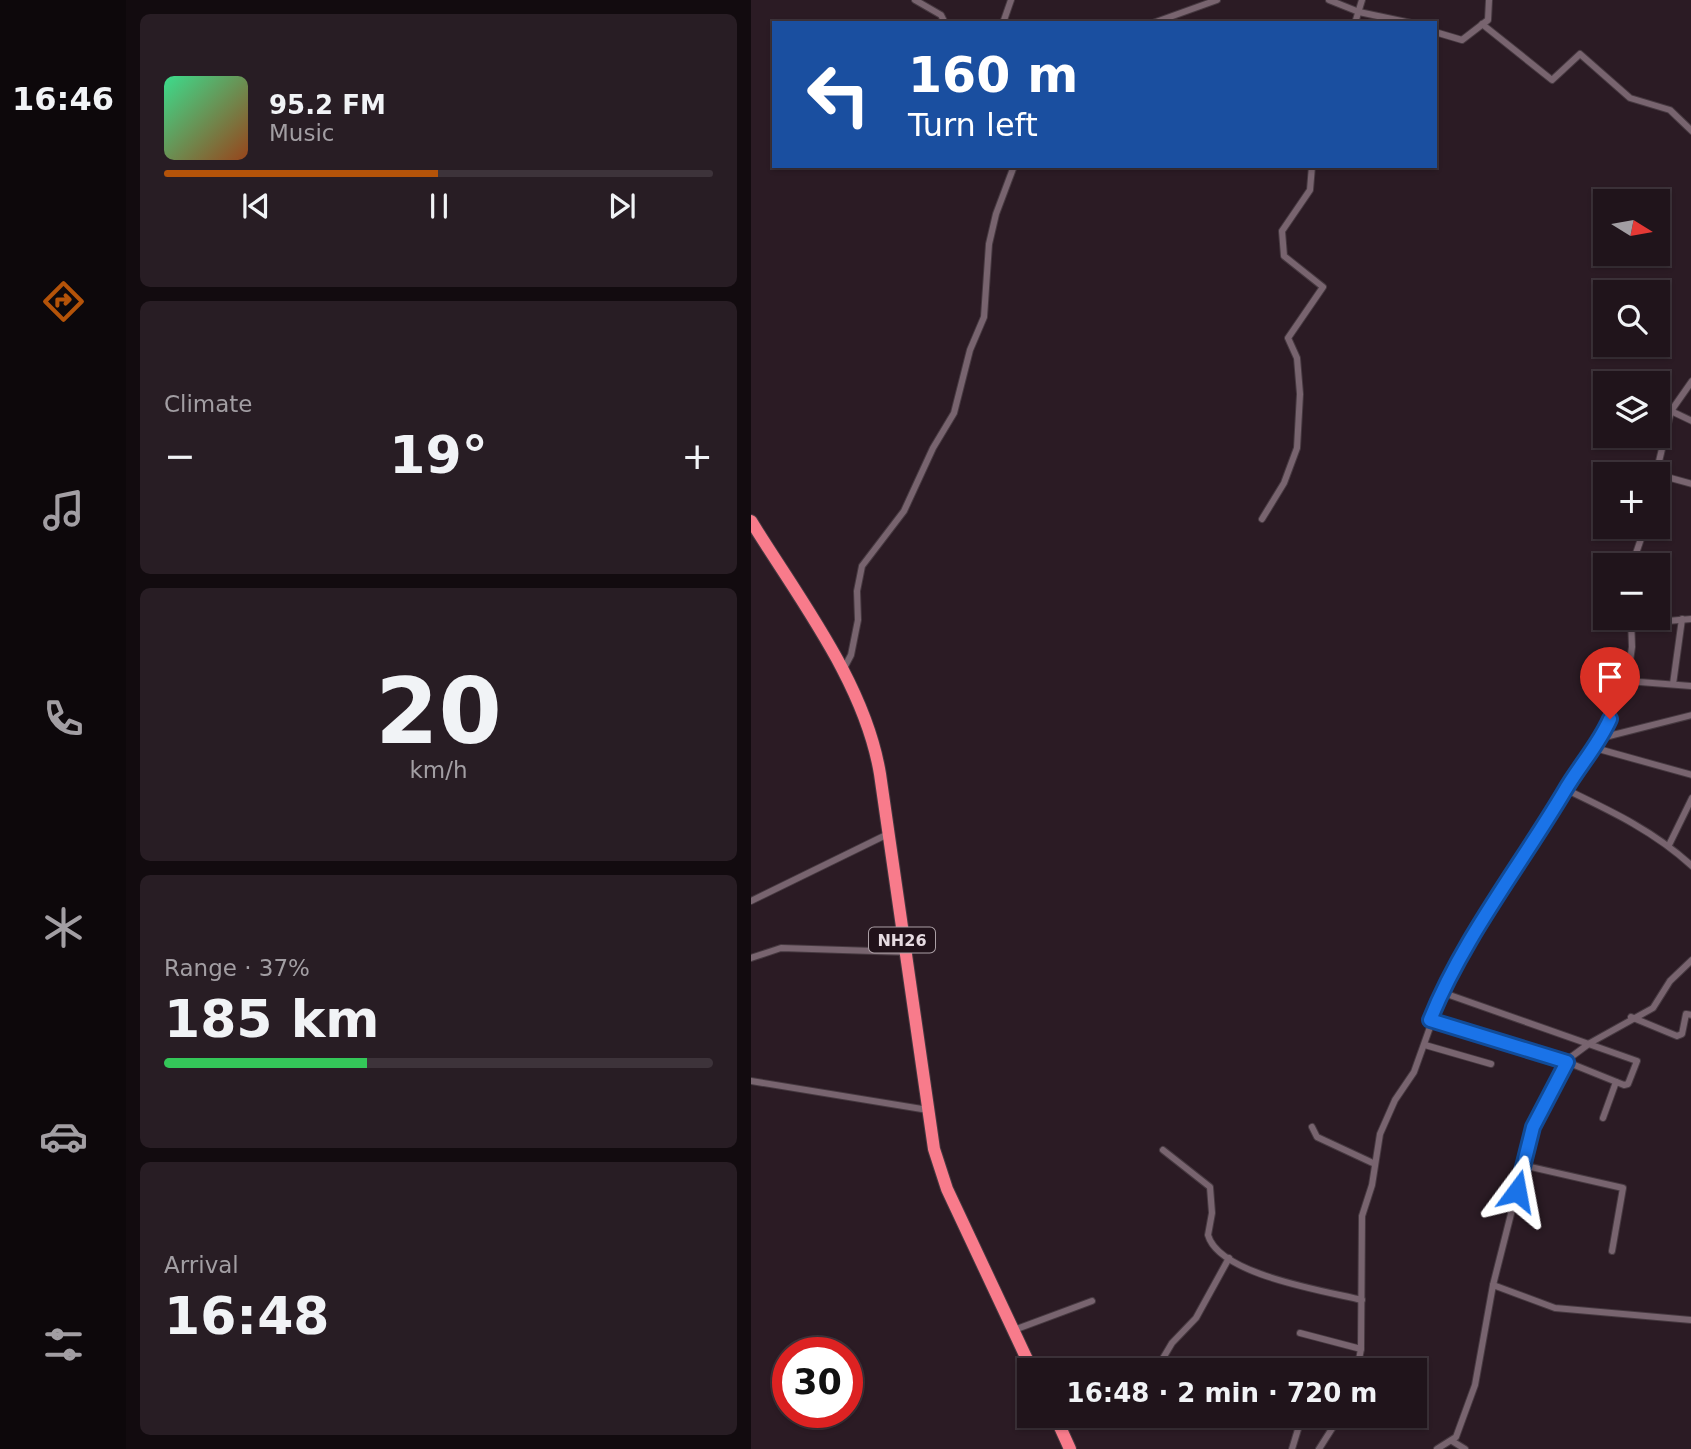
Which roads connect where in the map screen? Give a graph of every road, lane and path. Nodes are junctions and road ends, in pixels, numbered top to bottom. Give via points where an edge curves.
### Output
1 (915, 0) edge
2 (1011, 0) edge
3 (1217, 0) edge
4 (1329, 0) edge
5 (1362, 0) edge
6 (1489, 0) edge
7 (1359, 12) junction
8 (944, 21) edge
9 (1003, 21) edge
10 (1159, 21) edge
11 (1356, 21) edge
12 (1402, 21) edge
13 (1482, 24) junction
14 (1437, 33) edge
15 (1691, 131) edge
16 (1013, 168) edge
17 (1312, 168) edge
18 (1691, 381) edge
19 (1670, 411) joint
20 (1691, 421) edge
21 (1670, 478) edge
22 (1691, 484) edge
23 (1261, 519) dead end
24 (751, 521) edge
25 (1670, 619) edge
26 (1682, 619) junction
27 (1691, 619) edge
28 (1631, 630) edge
29 (842, 672) junction
30 (1627, 681) junction
31 (1673, 684) junction
32 (1691, 686) edge
33 (1691, 715) edge
34 (1601, 738) junction
35 (1596, 748) junction
36 (1691, 775) edge
37 (1565, 789) junction
38 (1691, 799) edge
39 (888, 834) junction
40 (1669, 845) junction
41 (1691, 866) edge
42 (751, 901) edge
43 (904, 952) junction
44 (751, 958) edge
45 (1691, 960) edge
46 (1441, 992) junction
47 (1691, 1015) edge
48 (1631, 1017) junction
49 (1430, 1020) junction
50 (1590, 1043) junction
51 (1425, 1045) junction
52 (1567, 1062) junction
53 (1491, 1064) dead end
54 (751, 1082) edge
55 (1616, 1082) junction
56 (928, 1110) junction
57 (1603, 1118) dead end
58 (1312, 1127) dead end
59 (1163, 1150) dead end
60 (1375, 1164) junction
61 (1522, 1165) junction
62 (1612, 1251) dead end
63 (1229, 1258) junction
64 (1493, 1285) junction
65 (1362, 1300) junction
66 (1092, 1301) dead end
67 (1691, 1320) edge
68 (1014, 1330) junction
69 (1300, 1333) dead end
70 (1361, 1349) junction
71 (1027, 1358) edge
72 (1163, 1358) edge
73 (1359, 1358) edge
74 (1060, 1428) edge
75 (1298, 1428) edge
76 (1332, 1428) edge
77 (1452, 1441) junction
78 (1070, 1449) edge
79 (1292, 1449) edge
80 (1319, 1449) edge
81 (1437, 1449) edge
82 (1465, 1449) edge

1 - 8 street
2 - 9 street
3 - 10 street
4 - 7 street
5 - 7 street
6 - 13 street via 1488,20
7 - 11 street
7 - 12 street
13 - 14 street via 1462,40
13 - 15 street via 1552,80 1580,54 1630,98 1670,110
16 - 29 street via 990,244 984,317 970,350 954,414 904,511 862,566 858,620 851,655
17 - 23 street via 1310,190 1282,231 1284,256 1323,287 1288,338 1297,358 1300,394 1297,448 1284,483
18 - 19 street
19 - 20 street
21 - 22 street
24 - 29 highway, NH26
25 - 26 street
26 - 27 street
26 - 31 street
28 - 30 street
29 - 39 highway, NH26 via 875,742
30 - 31 street
30 - 34 street
31 - 32 street
33 - 34 street
34 - 35 street
35 - 36 street
35 - 37 street
37 - 40 street
37 - 46 street
38 - 40 street
39 - 42 street
39 - 43 highway, NH26
40 - 41 street
43 - 44 street via 781,948
43 - 56 highway, NH26
45 - 48 street via 1653,1008
46 - 49 street
46 - 50 street
47 - 48 street via 1686,1014 1682,1034 1677,1036
48 - 50 street
49 - 51 street
49 - 52 street
50 - 52 street
50 - 55 street via 1637,1061 1628,1084
51 - 53 street
51 - 60 street via 1380,1134
52 - 55 street
52 - 61 street via 1533,1127
54 - 56 street
55 - 57 street
56 - 68 highway, NH26 via 941,1176
58 - 60 street via 1317,1137
59 - 63 street via 1210,1187 1208,1235 1217,1252
60 - 65 street via 1362,1216
61 - 62 street via 1623,1188
61 - 64 street
63 - 65 street via 1290,1283
63 - 72 street via 1195,1318
64 - 67 street via 1555,1308
64 - 77 street via 1475,1385
65 - 70 street
66 - 68 street
68 - 71 highway, NH26
69 - 70 street
70 - 73 street
74 - 78 highway
75 - 79 street
76 - 80 street
77 - 81 street
77 - 82 street

